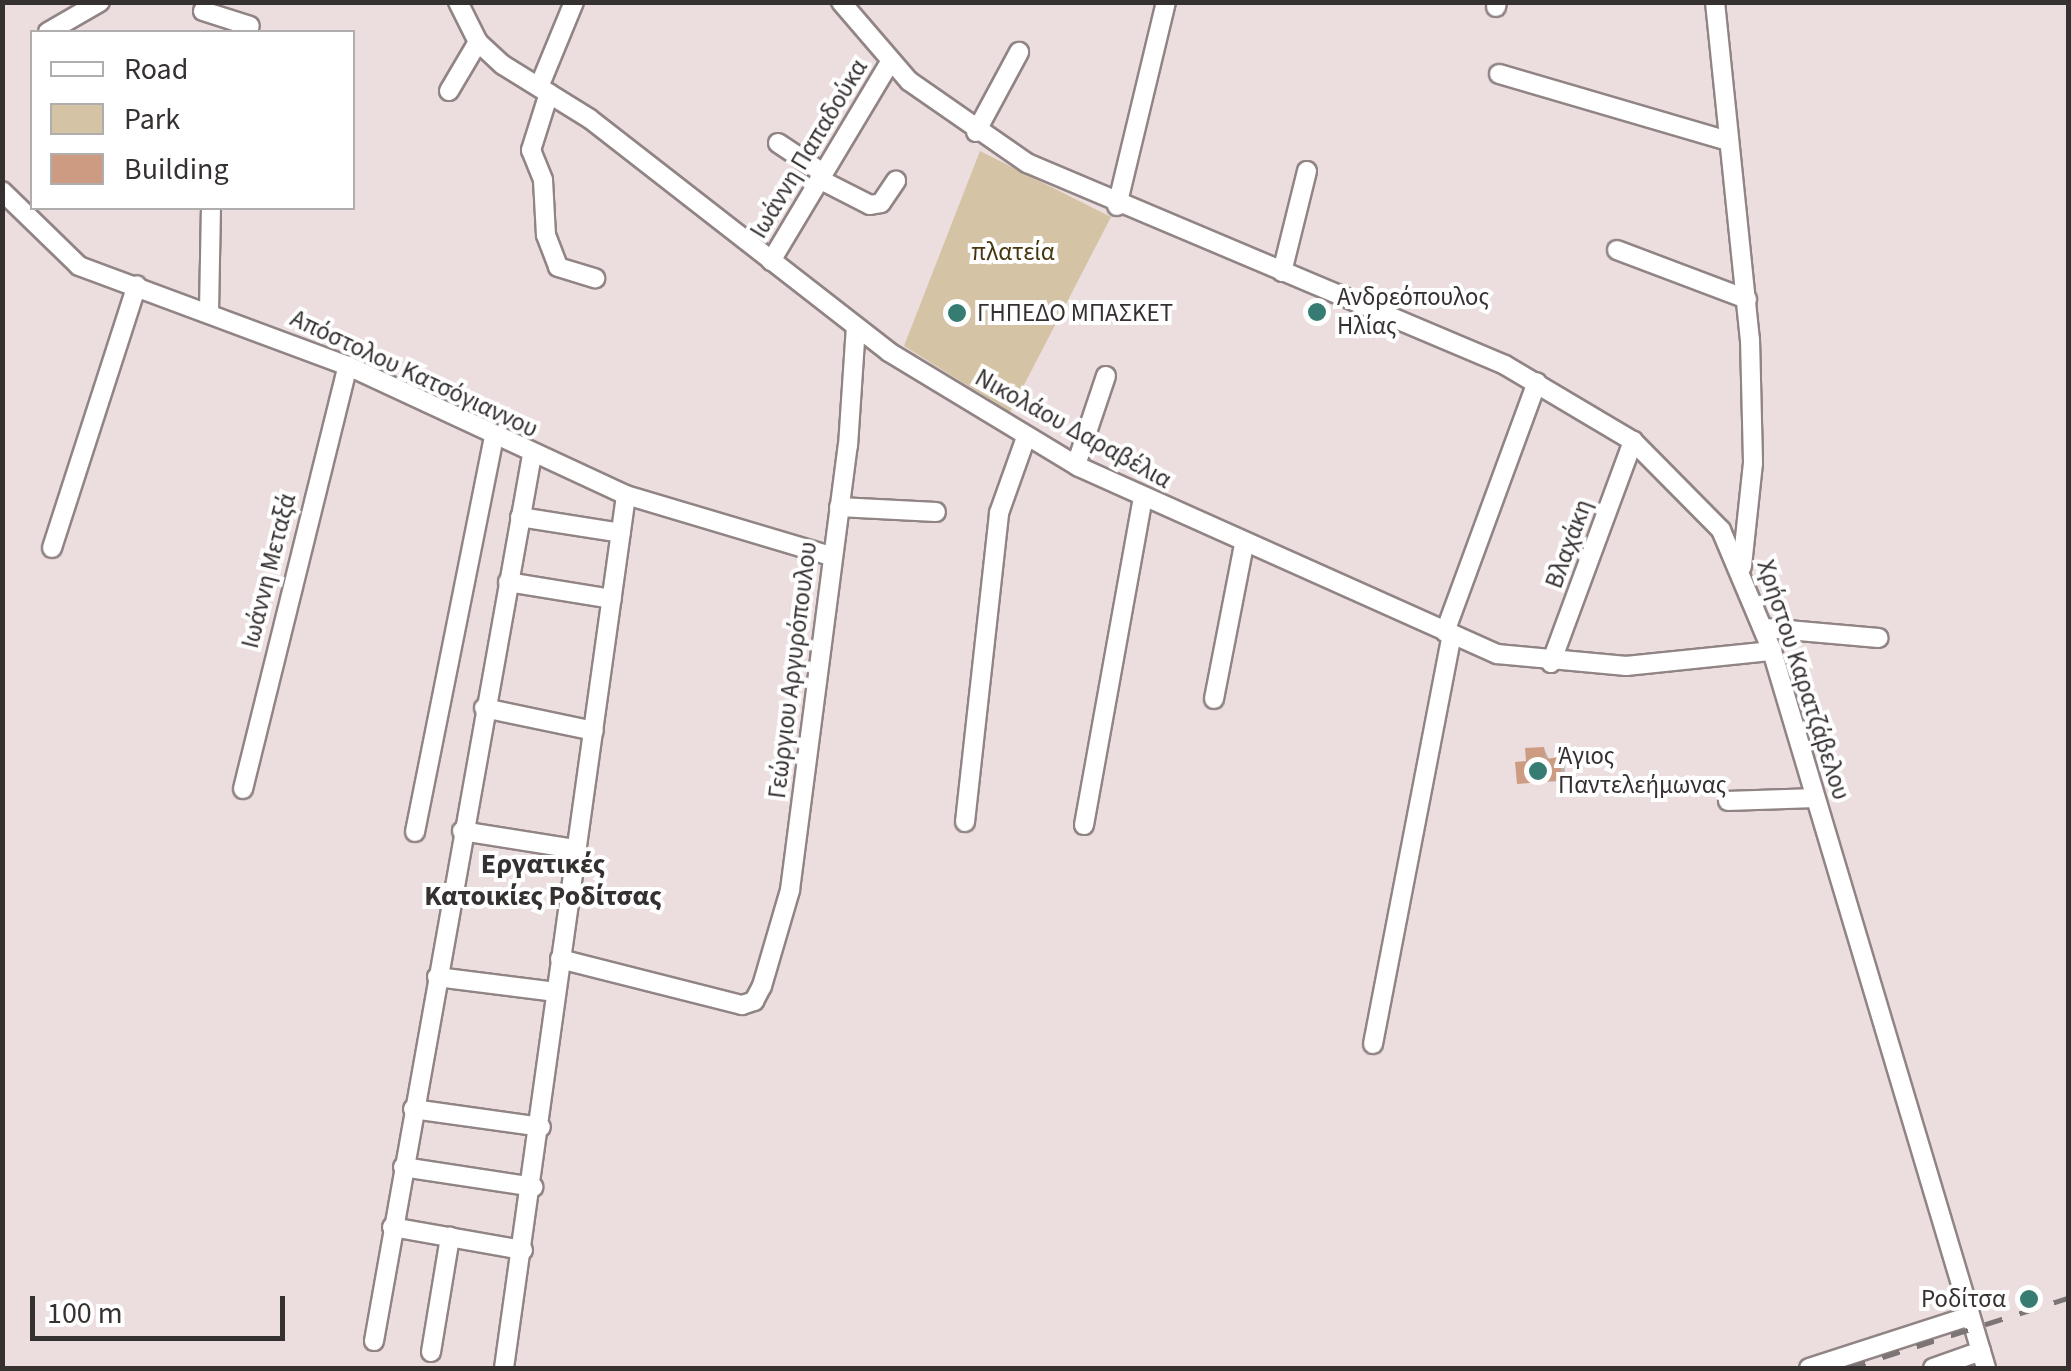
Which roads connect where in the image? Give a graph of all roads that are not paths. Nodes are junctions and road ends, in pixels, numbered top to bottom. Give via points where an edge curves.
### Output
1 (100, 2) edge
2 (458, 2) edge
3 (574, 2) edge
4 (841, 2) edge
5 (1166, 2) edge
6 (1715, 2) edge
7 (203, 7) edge
8 (250, 26) dead end
9 (51, 30) edge
10 (478, 42) junction
11 (1020, 52) dead end
12 (890, 62) junction
13 (1499, 74) dead end
14 (544, 90) junction
15 (449, 91) dead end
16 (976, 132) junction
17 (1728, 142) junction
18 (778, 143) dead end
19 (1307, 171) dead end
20 (821, 176) junction
21 (896, 182) dead end
22 (2, 191) edge
23 (1118, 206) junction
24 (211, 210) edge
25 (1617, 250) dead end
26 (771, 261) junction
27 (1282, 272) junction
28 (595, 278) dead end
29 (137, 285) junction
30 (1747, 299) junction
31 (209, 312) junction
32 (856, 328) junction
33 (348, 366) junction
34 (1106, 376) dead end
35 (1537, 382) junction
36 (494, 435) junction
37 (1026, 437) junction
38 (1632, 442) junction
39 (532, 455) junction
40 (1076, 465) junction
41 (626, 495) junction
42 (1143, 498) junction
43 (838, 507) junction
44 (936, 512) dead end
45 (520, 517) junction
46 (621, 534) junction
47 (1244, 544) junction
48 (52, 548) dead end
49 (831, 556) junction
50 (1742, 566) junction
51 (508, 582) junction
52 (612, 599) junction
53 (1765, 628) junction
54 (1448, 634) junction
55 (1878, 638) dead end
56 (1772, 651) junction
57 (1551, 663) junction
58 (1214, 698) dead end
59 (484, 708) junction
60 (594, 731) junction
61 (243, 790) dead end
62 (1815, 798) junction
63 (1728, 801) dead end
64 (965, 822) dead end
65 (1084, 825) dead end
66 (462, 831) junction
67 (415, 832) dead end
68 (574, 848) junction
69 (560, 959) junction
70 (437, 977) junction
71 (556, 992) junction
72 (1373, 1044) dead end
73 (414, 1109) junction
74 (541, 1126) junction
75 (404, 1167) junction
76 (533, 1187) junction
77 (392, 1227) junction
78 (450, 1237) junction
79 (523, 1250) junction
80 (1972, 1322) junction
81 (374, 1341) dead end
82 (431, 1352) dead end
83 (1983, 1360) edge
84 (504, 1368) edge
85 (1809, 1368) edge
86 (1932, 1368) edge

1 - 9 street
2 - 10 street, Νικολάου Δαραβέλια
3 - 14 street
4 - 12 street, Χρήστου Καρατζάβελου
5 - 23 street
6 - 17 street
7 - 8 street
10 - 14 street, Νικολάου Δαραβέλια
10 - 15 street
11 - 16 street
12 - 16 street, Χρήστου Καρατζάβελου
12 - 20 street, Ιωάννη Παπαδούκα
13 - 17 street
14 - 26 street, Νικολάου Δαραβέλια
14 - 28 street via 531,150 543,180 546,235 558,267
16 - 23 street, Χρήστου Καρατζάβελου
17 - 30 street
18 - 20 street
19 - 27 street
20 - 21 street via 870,205 881,203
20 - 26 street, Ιωάννη Παπαδούκα
22 - 29 street, Απόστολου Κατσόγιαννου via 79,266
23 - 27 street, Χρήστου Καρατζάβελου
24 - 31 street
25 - 30 street
26 - 32 street, Νικολάου Δαραβέλια
27 - 35 street, Χρήστου Καρατζάβελου
29 - 31 street, Απόστολου Κατσόγιαννου
29 - 48 street
30 - 50 street via 1753,463
31 - 33 street, Απόστολου Κατσόγιαννου
32 - 37 street, Νικολάου Δαραβέλια
32 - 43 street, Γεώργιου Αργυρόπουλου
33 - 36 street, Απόστολου Κατσόγιαννου
33 - 61 street, Ιωάννη Μεταξά
34 - 40 street
35 - 38 street, Χρήστου Καρατζάβελου
35 - 54 street
36 - 39 street, Απόστολου Κατσόγιαννου
36 - 67 street
37 - 40 street, Νικολάου Δαραβέλια
37 - 64 street via 999,513
38 - 50 street, Χρήστου Καρατζάβελου via 1692,496
38 - 57 street, Βλαχάκη
39 - 41 street, Απόστολου Κατσόγιαννου
39 - 45 street
40 - 42 street, Νικολάου Δαραβέλια
41 - 46 street
41 - 49 street, Απόστολου Κατσόγιαννου
42 - 47 street, Νικολάου Δαραβέλια
42 - 65 street
43 - 44 street
43 - 49 street, Γεώργιου Αργυρόπουλου
45 - 46 street
45 - 51 street
46 - 52 street
47 - 54 street, Νικολάου Δαραβέλια
47 - 58 street
49 - 69 street, Γεώργιου Αργυρόπουλου via 790,890 754,1001 742,1005
50 - 53 street, Χρήστου Καρατζάβελου
51 - 52 street
51 - 59 street
52 - 60 street
53 - 55 street
53 - 56 street, Χρήστου Καρατζάβελου
54 - 57 street, Νικολάου Δαραβέλια via 1497,654
54 - 72 street
56 - 57 street, Νικολάου Δαραβέλια via 1626,666
56 - 62 street, Χρήστου Καρατζάβελου
59 - 60 street
59 - 66 street
60 - 68 street
62 - 63 street
62 - 80 street, Χρήστου Καρατζάβελου
66 - 68 street
66 - 70 street
68 - 69 street
69 - 71 street
70 - 71 street
70 - 73 street
71 - 74 street
73 - 74 street
73 - 75 street
74 - 76 street
75 - 76 street
75 - 77 street
76 - 79 street
77 - 78 street
77 - 81 street
78 - 79 street
78 - 82 street
79 - 84 street
80 - 83 street, Χρήστου Καρατζάβελου
80 - 85 street
83 - 86 street

